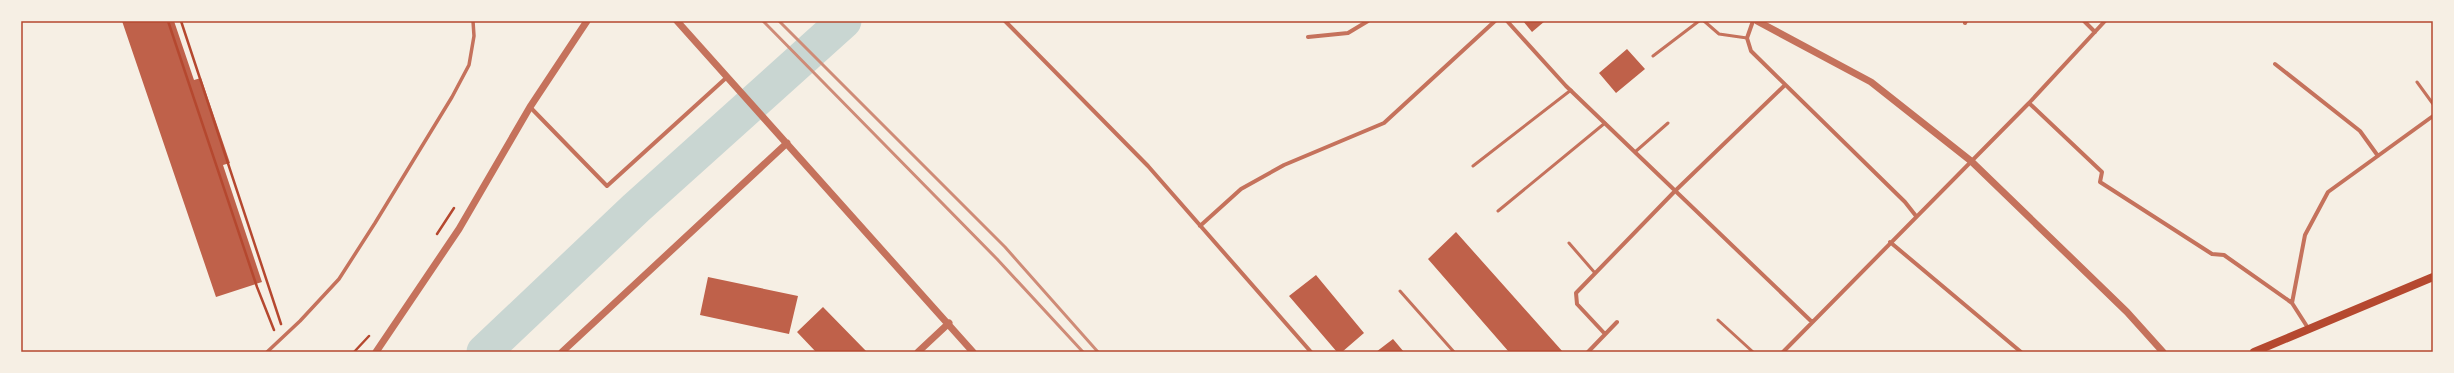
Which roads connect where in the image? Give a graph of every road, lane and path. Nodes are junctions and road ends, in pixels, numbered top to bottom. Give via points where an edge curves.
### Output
1 (168, 21) edge
2 (181, 21) edge
3 (473, 21) edge
4 (587, 21) edge
5 (677, 21) edge
6 (1006, 21) edge
7 (1368, 21) edge
8 (1495, 21) edge
9 (1507, 21) edge
10 (1699, 21) edge
11 (1704, 21) edge
12 (1753, 21) edge
13 (1757, 21) edge
14 (2084, 21) edge
15 (2105, 21) edge
16 (2095, 32) junction
17 (1308, 37) dead end
18 (1747, 38) junction
19 (1653, 56) dead end
20 (2275, 64) dead end
21 (726, 78) junction
22 (2417, 82) dead end
23 (1786, 84) junction
24 (1571, 90) junction
25 (2029, 103) junction
26 (2433, 104) edge
27 (530, 107) junction
28 (2433, 116) edge
29 (1605, 123) junction
30 (1668, 123) dead end
31 (787, 143) junction
32 (1635, 152) junction
33 (2378, 156) junction
34 (1971, 161) junction
35 (1472, 166) dead end
36 (1675, 191) junction
37 (1498, 211) dead end
38 (1916, 216) junction
39 (1200, 226) junction
40 (1569, 242) dead end
41 (1890, 242) junction
42 (1595, 273) junction
43 (2433, 277) edge
44 (1400, 291) dead end
45 (2292, 303) junction
46 (1718, 320) dead end
47 (1617, 322) dead end
48 (1812, 322) junction
49 (949, 323) junction
50 (2308, 328) junction
51 (1605, 334) junction
52 (285, 335) junction
53 (278, 342) junction
54 (267, 352) edge
55 (376, 352) edge
56 (562, 352) edge
57 (918, 352) edge
58 (973, 352) edge
59 (1311, 352) edge
60 (1454, 352) edge
61 (1588, 352) edge
62 (1753, 352) edge
63 (1783, 352) edge
64 (2021, 352) edge
65 (2164, 352) edge
66 (2254, 352) edge

1 - 53 path via 257,287
2 - 52 path
3 - 52 street via 474,36 469,64 452,97 339,279
4 - 27 street
5 - 21 street
6 - 39 street via 1148,166
7 - 17 street via 1348,33
8 - 39 street via 1384,123 1284,165 1241,189
9 - 24 street
10 - 19 lane
11 - 18 lane via 1719,34
12 - 18 street
13 - 34 street via 1870,82
14 - 16 street
15 - 16 street
16 - 25 street
18 - 23 street via 1752,51
20 - 33 street via 2360,131
21 - 27 street via 607,186
21 - 31 street
22 - 26 lane
23 - 36 street
23 - 38 street
24 - 29 street
24 - 35 lane
25 - 34 street
25 - 45 street via 2102,172 2100,182 2212,254 2224,255
27 - 55 street via 458,229
28 - 33 street
29 - 32 street
29 - 37 lane
30 - 32 lane
31 - 49 street
31 - 56 street
32 - 36 street
33 - 45 street via 2328,192 2305,235
34 - 38 street
34 - 65 street
36 - 42 street
36 - 48 street
38 - 41 street
39 - 59 street
40 - 42 lane
41 - 48 street
41 - 64 street
42 - 51 street via 1575,297 1577,304
43 - 50 main road
44 - 60 lane
45 - 50 street
46 - 62 lane
47 - 51 street
48 - 63 street
49 - 57 street
49 - 58 street
50 - 66 main road
51 - 61 street
52 - 53 street
53 - 54 street

